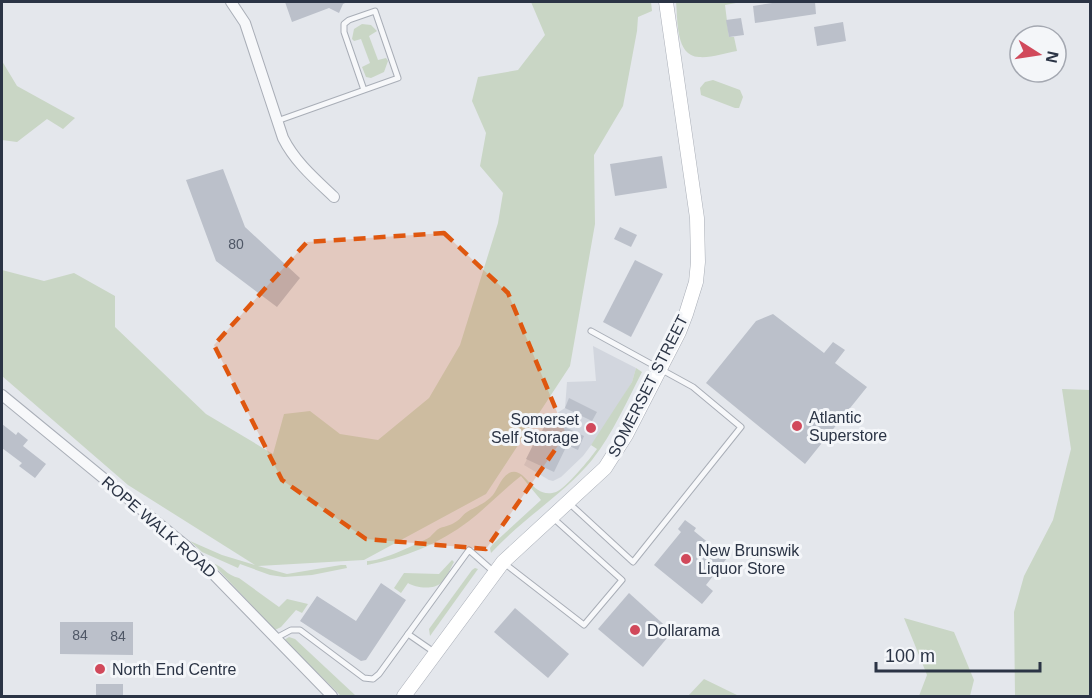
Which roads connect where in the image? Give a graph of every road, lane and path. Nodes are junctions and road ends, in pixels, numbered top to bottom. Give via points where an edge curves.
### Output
1 (231, 2) edge
2 (666, 2) edge
3 (364, 90) junction
4 (277, 121) junction
5 (334, 197) dead end
6 (591, 331) dead end
7 (660, 369) junction
8 (2, 394) edge
9 (569, 503) junction
10 (552, 517) junction
11 (498, 567) junction
12 (408, 634) junction
13 (276, 638) junction
14 (436, 653) junction
15 (332, 696) edge
16 (404, 696) edge

1 - 4 street via 245,23
2 - 7 main road, SOMERSET STREET via 699,239 694,291
3 - 3 lane via 398,78 375,11 344,24
3 - 4 lane
4 - 5 street via 294,158
6 - 7 lane
7 - 9 main road, SOMERSET STREET via 617,451
7 - 9 lane via 693,387 741,427 633,562
8 - 13 street, ROPE WALK ROAD via 186,546
9 - 10 main road, SOMERSET STREET
10 - 11 main road, SOMERSET STREET
10 - 11 lane via 622,580 584,625
11 - 12 lane via 469,550
11 - 14 main road, SOMERSET STREET
12 - 13 lane via 379,674 370,680 300,630
12 - 14 lane
13 - 15 street, ROPE WALK ROAD
14 - 16 main road, SOMERSET STREET

